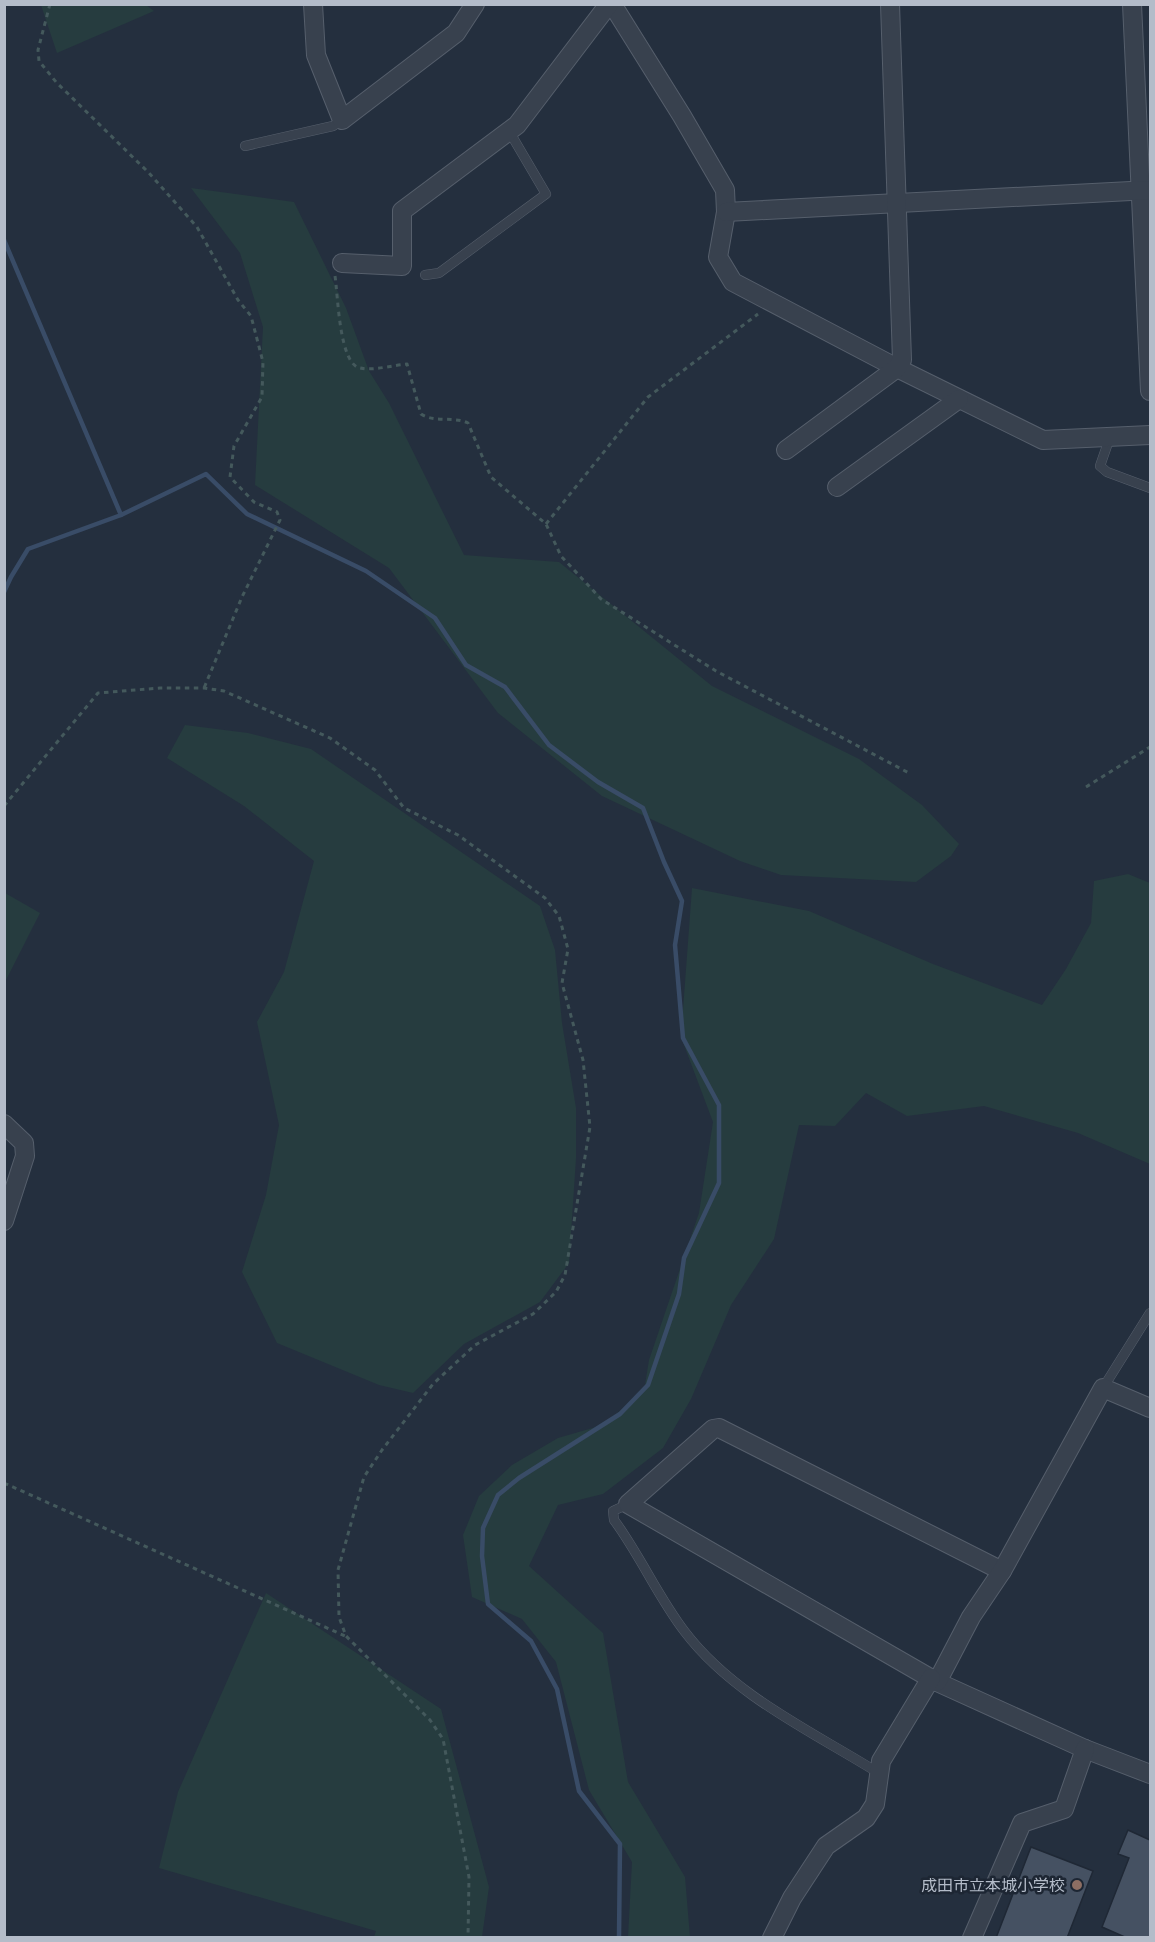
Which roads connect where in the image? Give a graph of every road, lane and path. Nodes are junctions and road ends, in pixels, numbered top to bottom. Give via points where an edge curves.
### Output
1 (50, 4) edge
2 (313, 4) edge
3 (475, 4) edge
4 (610, 4) edge
5 (890, 4) edge
6 (1132, 4) edge
7 (342, 120) junction
8 (509, 131) junction
9 (245, 146) dead end
10 (1146, 191) edge
11 (895, 203) junction
12 (726, 212) junction
13 (342, 263) joint
14 (1148, 273) edge
15 (425, 276) dead end
16 (771, 304) junction
17 (897, 368) junction
18 (1150, 391) edge
19 (959, 399) junction
20 (1150, 435) edge
21 (1110, 437) junction
22 (786, 450) dead end
23 (837, 487) dead end
24 (1150, 488) edge
25 (546, 524) junction
26 (204, 688) junction
27 (1150, 747) edge
28 (909, 773) dead end
29 (1086, 787) dead end
30 (4, 806) edge
31 (4, 1124) edge
32 (4, 1221) edge
33 (1150, 1313) edge
34 (1103, 1388) junction
35 (1150, 1408) edge
36 (4, 1484) edge
37 (628, 1504) junction
38 (1002, 1571) junction
39 (346, 1636) junction
40 (934, 1680) junction
41 (1085, 1749) junction
42 (1149, 1768) edge
43 (878, 1772) junction
44 (468, 1938) edge
45 (772, 1938) edge
46 (972, 1938) edge

1 - 26 path via 38,50 39,61 197,227 251,316 263,362 262,397 234,446 230,477 254,502 277,512 280,520
2 - 7 street via 316,55
3 - 7 street via 456,33
4 - 8 street
4 - 12 street via 725,190
5 - 11 street
6 - 10 street
7 - 9 lane via 333,126
8 - 13 street via 402,211 402,266
8 - 15 lane via 546,194 439,273
10 - 11 street
10 - 14 street
11 - 12 street
11 - 17 street via 902,360
12 - 16 street via 718,246 721,266 733,282
13 - 25 path via 335,272 344,347 350,361 361,368 407,364 421,414 468,423 491,477
14 - 18 street
16 - 17 street
16 - 25 path via 648,397
17 - 19 street
17 - 22 street
19 - 21 street via 1043,440
19 - 23 street
20 - 21 street
21 - 24 lane via 1100,466
25 - 28 path via 561,556 601,599 716,671
26 - 30 path via 98,693
26 - 39 path via 224,691 330,738 375,770 404,808 458,835 545,898 559,916 568,949 562,982 583,1060 590,1126 565,1275 556,1292 533,1314 475,1345 433,1384 364,1477 338,1570 339,1617
27 - 29 path
31 - 32 street via 24,1143 25,1156
33 - 34 lane
34 - 35 street
34 - 38 street
36 - 39 path
37 - 38 street via 713,1429 720,1428
37 - 40 street
37 - 43 lane via 612,1511 614,1520 686,1633 727,1676 753,1696
38 - 40 street
39 - 44 path via 430,1720 442,1739 469,1877
40 - 41 street
40 - 43 street via 881,1761
41 - 42 street
41 - 46 street via 1064,1809 1022,1823
43 - 45 street via 878,1791 866,1818 826,1846

